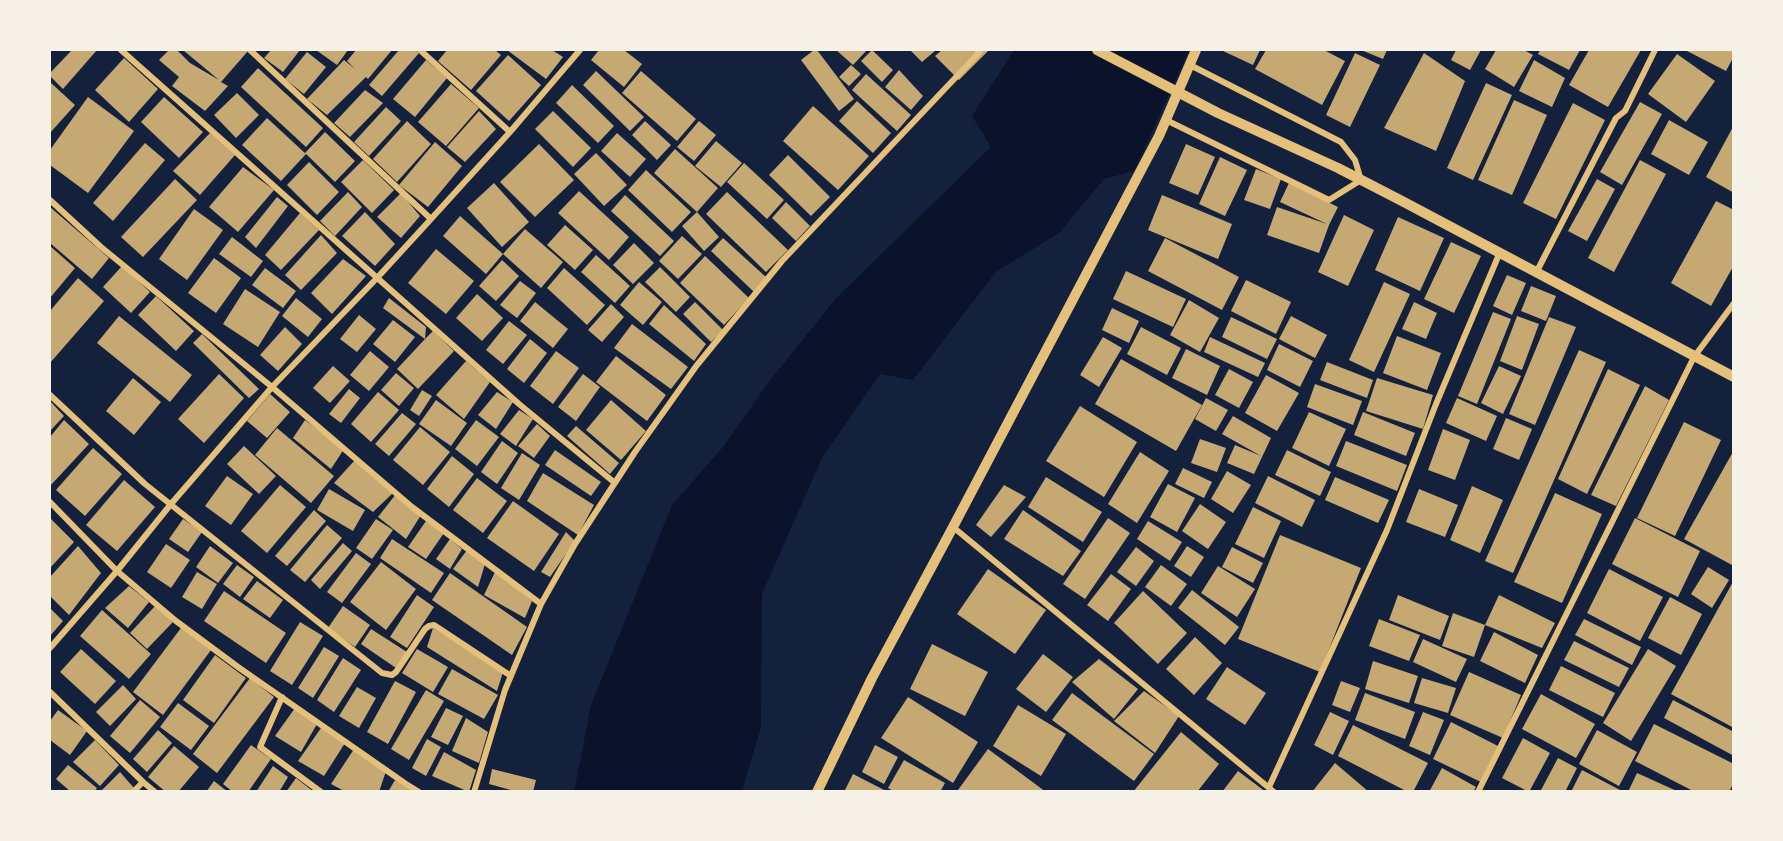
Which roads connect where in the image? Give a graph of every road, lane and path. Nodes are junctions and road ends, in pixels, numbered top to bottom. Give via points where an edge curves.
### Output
1 (121, 50) edge
2 (250, 50) edge
3 (420, 50) edge
4 (580, 50) edge
5 (980, 50) edge
6 (1098, 50) edge
7 (1196, 50) edge
8 (1655, 50) edge
9 (1190, 65) junction
10 (1166, 120) junction
11 (510, 132) junction
12 (1361, 180) junction
13 (50, 200) edge
14 (431, 219) junction
15 (1500, 252) junction
16 (1537, 271) junction
17 (377, 278) junction
18 (1734, 303) edge
19 (1694, 357) junction
20 (1734, 376) edge
21 (272, 387) junction
22 (50, 395) edge
23 (615, 483) junction
24 (50, 502) edge
25 (171, 504) junction
26 (953, 527) junction
27 (117, 571) junction
28 (541, 604) junction
29 (50, 648) edge
30 (511, 676) junction
31 (50, 692) edge
32 (282, 698) junction
33 (143, 782) junction
34 (1272, 789) edge
35 (134, 792) edge
36 (155, 792) edge
37 (321, 792) edge
38 (419, 792) edge
39 (474, 792) edge
40 (817, 792) edge
41 (1478, 792) edge

1 - 17 street
2 - 14 street
3 - 11 street
4 - 11 street
5 - 23 street via 762,284 697,364
6 - 12 street via 1218,113
7 - 9 street
8 - 16 street
9 - 10 street
9 - 12 street via 1341,142 1355,160
10 - 12 street via 1329,200
10 - 26 street
11 - 14 street
12 - 15 street
13 - 21 street via 101,247
14 - 17 street
15 - 16 street
15 - 34 street via 1387,530
16 - 19 street
17 - 21 street
17 - 23 street
18 - 19 street
19 - 20 street
19 - 41 street
21 - 25 street
21 - 28 street via 420,513
22 - 25 street
23 - 28 street
24 - 27 street
25 - 27 street
25 - 30 street via 382,674 396,672 425,629 434,625
26 - 34 street
26 - 40 street via 872,678
27 - 29 street
27 - 32 street via 176,621
28 - 30 street
30 - 39 street
31 - 33 street
32 - 37 street via 260,747
32 - 38 street
33 - 35 street
33 - 36 street

